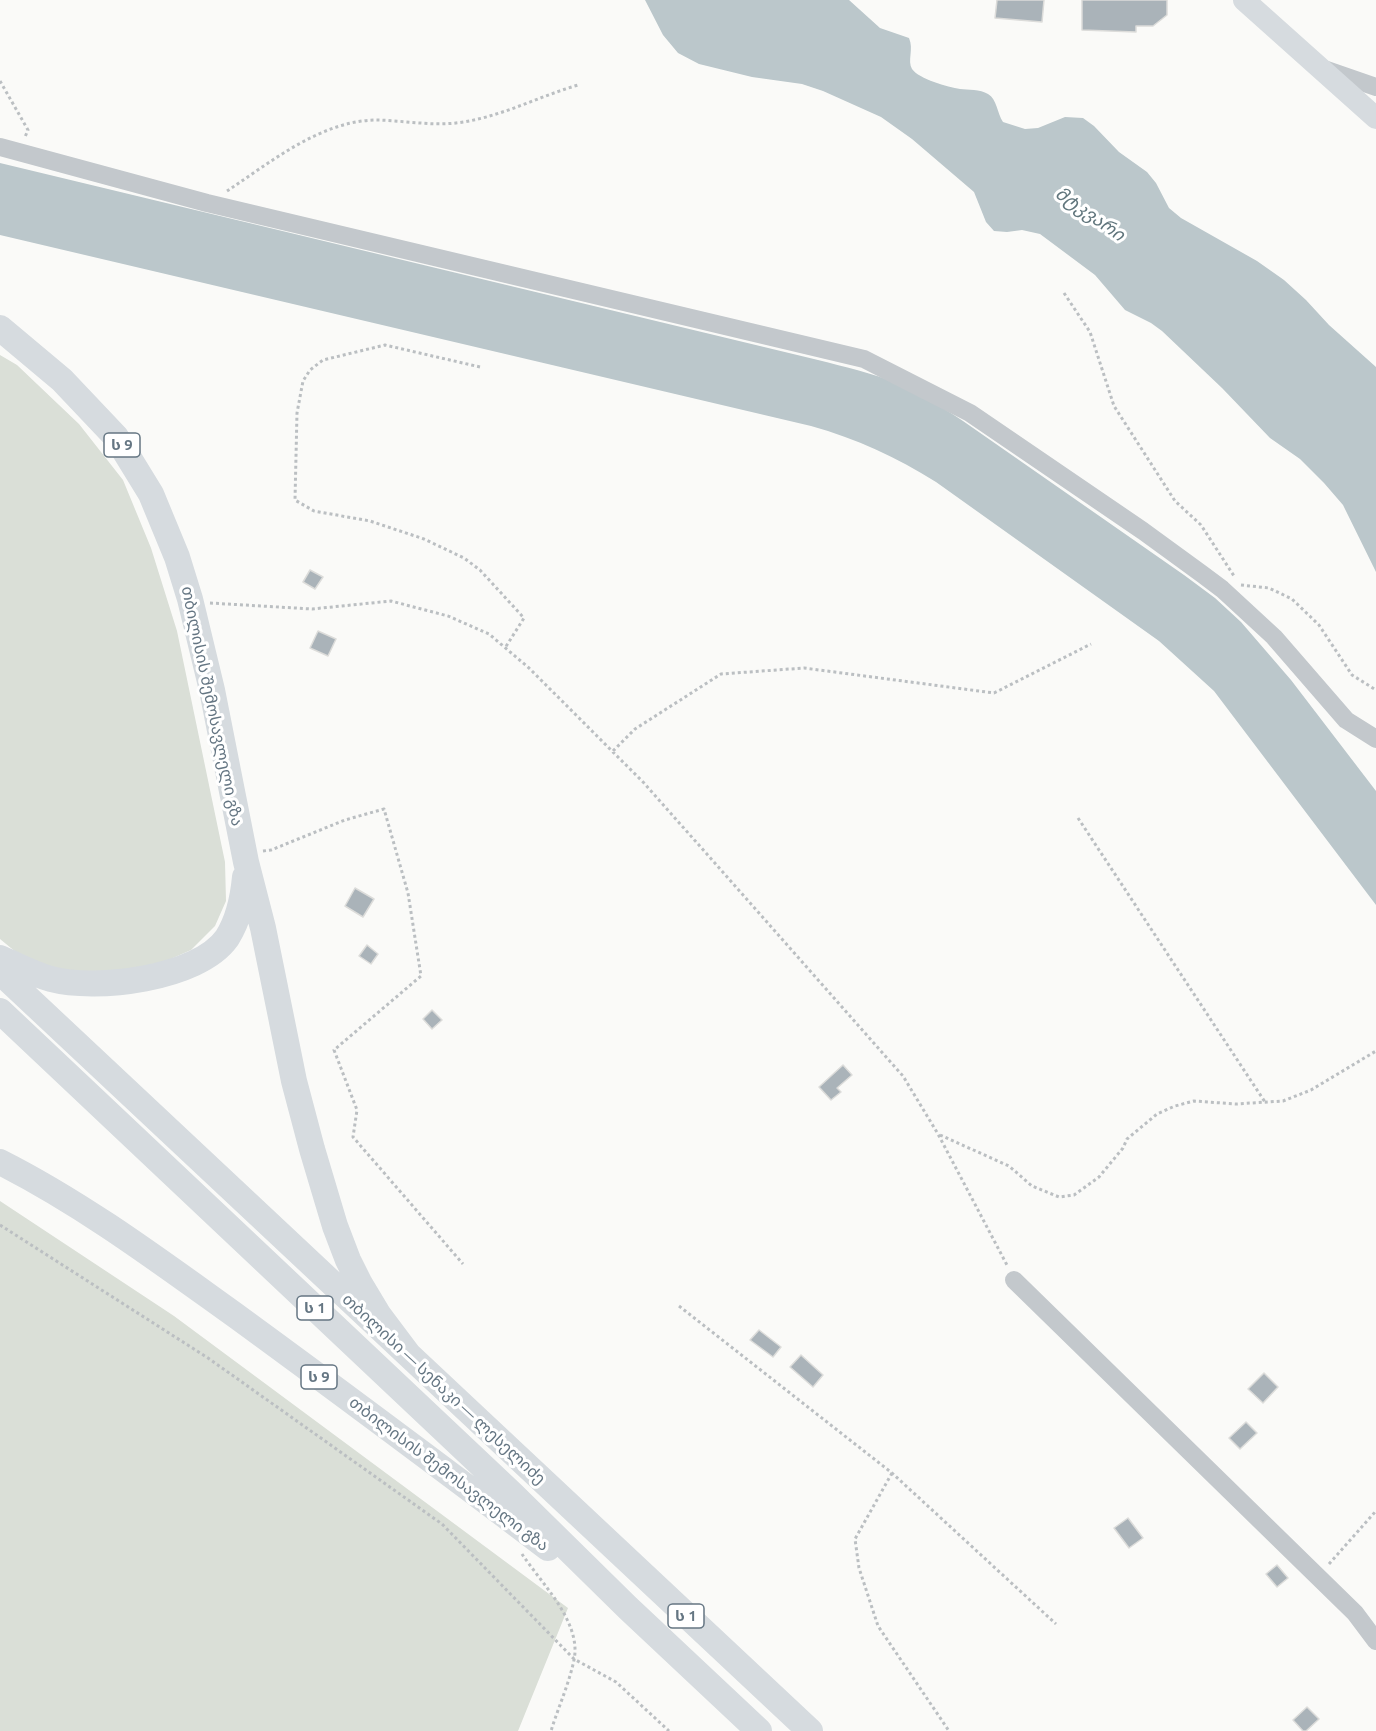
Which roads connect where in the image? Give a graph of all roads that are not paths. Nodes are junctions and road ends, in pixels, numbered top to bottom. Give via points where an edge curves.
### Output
1 (1244, 0) edge
2 (1319, 67) junction
3 (1376, 87) edge
4 (1376, 118) edge
5 (0, 147) edge
6 (0, 328) edge
7 (1376, 739) edge
8 (245, 858) junction
9 (0, 958) edge
10 (0, 972) edge
11 (0, 1011) edge
12 (0, 1162) edge
13 (1014, 1280) road end
14 (408, 1353) junction
15 (628, 1608) junction
16 (1376, 1641) edge
17 (759, 1731) edge
18 (810, 1731) edge

1 - 2 main road
2 - 3 street
2 - 4 main road
5 - 7 street via 207,204 864,359 970,413 1222,589 1274,637 1346,720
6 - 8 highway, თბილისის შემოსავლელი გზა / ს 9 via 62,380 116,437 151,494 190,599
8 - 9 highway, თბილისის შემოსავლელი გზა via 244,895 235,923 215,950 186,966 136,979 87,983 51,979
8 - 14 highway, თბილისის შემოსავლელი გზა / ს 9 via 294,1081 335,1226 360,1284
10 - 14 highway, თბილისი — სენაკი — ლესელიძე / ს 1
11 - 15 highway, თბილისი — სენაკი — ლესელიძე / ს 1
12 - 15 highway, თბილისის შემოსავლელი გზა / ს 9 via 38,1181 167,1266
13 - 16 street via 1355,1613
14 - 18 highway, თბილისი — სენაკი — ლესელიძე / ს 1
15 - 17 highway, თბილისი — სენაკი — ლესელიძე / ს 1

